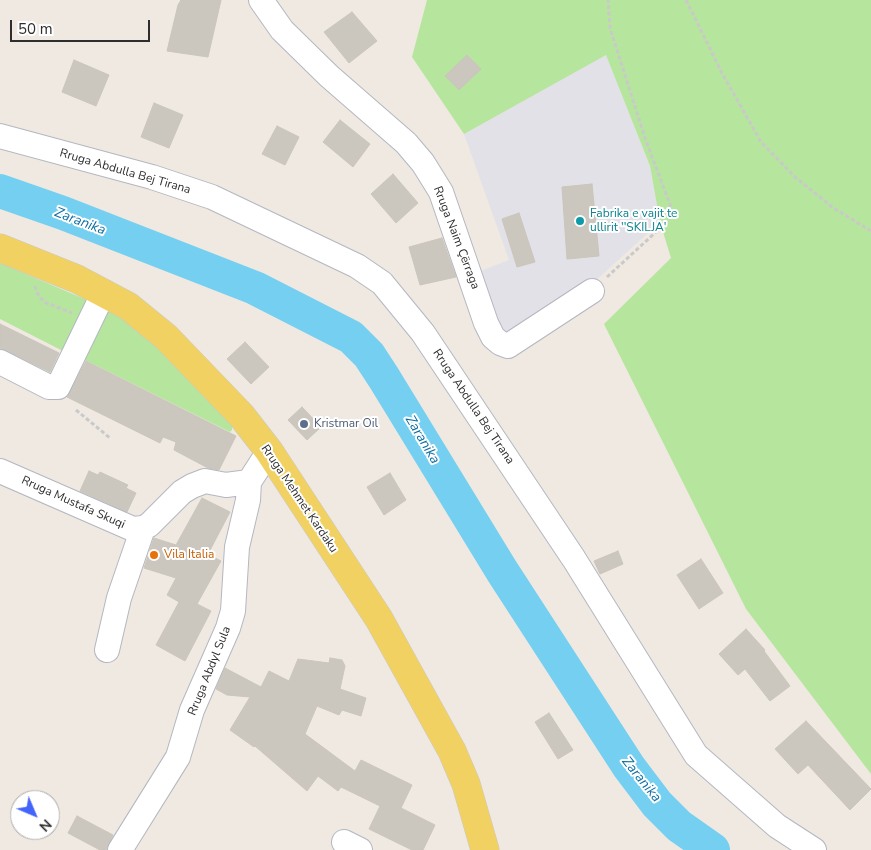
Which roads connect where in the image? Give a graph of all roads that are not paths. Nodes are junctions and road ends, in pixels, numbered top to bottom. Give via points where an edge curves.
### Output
1 (261, 0) edge
2 (0, 136) edge
3 (0, 248) edge
4 (592, 291) road end
5 (104, 292) junction
6 (0, 362) edge
7 (269, 451) junction
8 (0, 471) edge
9 (249, 482) junction
10 (143, 528) junction
11 (107, 650) dead end
12 (120, 850) edge
13 (485, 850) edge
14 (814, 850) edge

1 - 4 street, Rruga Naim Çërraga via 282,30 406,143 423,164 441,192 493,337 508,346
2 - 14 street, Rruga Abdulla Bej Tirana via 152,177 212,197 357,266 382,283 423,333 547,518 696,754 777,826
3 - 5 main road, Rruga Mehmet Kardaku
5 - 6 street via 57,388
5 - 7 main road, Rruga Mehmet Kardaku via 128,306 166,337 241,415
7 - 9 street, Rruga Abdyl Sula
7 - 13 main road, Rruga Mehmet Kardaku via 379,619 416,684 466,784
8 - 10 street, Rruga Mustafa Skuqi via 133,529
9 - 10 street, Rruga Mustafa Skuqi via 226,485 205,481 192,486
9 - 12 street, Rruga Abdyl Sula via 237,547 228,628 195,703 178,757
10 - 11 street via 119,598

